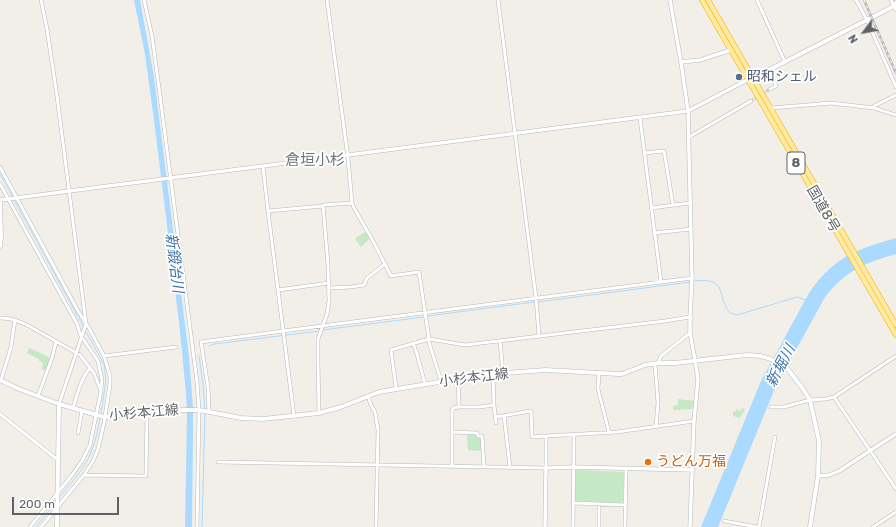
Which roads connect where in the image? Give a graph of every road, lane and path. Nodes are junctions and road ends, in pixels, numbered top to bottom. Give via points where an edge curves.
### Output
1 (41, 0) edge
2 (144, 0) edge
3 (327, 0) edge
4 (498, 0) edge
5 (670, 0) edge
6 (702, 0) edge
7 (708, 0) edge
8 (757, 0) edge
9 (856, 0) edge
10 (891, 0) edge
11 (895, 6) edge
12 (867, 20) junction
13 (731, 50) junction
14 (681, 62) junction
15 (785, 62) junction
16 (770, 70) junction
17 (751, 79) junction
18 (896, 87) edge
19 (770, 89) dead end
20 (896, 95) edge
21 (751, 101) tunnel mouth
22 (771, 108) junction
23 (874, 108) junction
24 (688, 111) junction
25 (896, 115) edge
26 (640, 118) junction
27 (515, 134) junction
28 (689, 137) junction
29 (644, 153) junction
30 (347, 156) junction
31 (0, 167) edge
32 (263, 167) junction
33 (170, 179) junction
34 (0, 184) edge
35 (70, 192) junction
36 (17, 198) junction
37 (8, 199) junction
38 (0, 202) edge
39 (352, 202) junction
40 (690, 203) junction
41 (323, 206) junction
42 (672, 206) junction
43 (651, 208) junction
44 (268, 211) junction
45 (691, 229) junction
46 (654, 233) junction
47 (0, 246) edge
48 (847, 246) junction
49 (385, 264) junction
50 (692, 278) junction
51 (866, 278) junction
52 (661, 282) junction
53 (329, 283) junction
54 (329, 288) junction
55 (278, 290) junction
56 (536, 298) junction
57 (425, 312) junction
58 (690, 317) junction
59 (0, 318) edge
60 (15, 320) junction
61 (86, 324) junction
62 (896, 325) edge
63 (323, 326) junction
64 (283, 330) junction
65 (690, 333) junction
66 (896, 335) edge
67 (81, 336) junction
68 (539, 336) junction
69 (428, 339) junction
70 (500, 341) junction
71 (56, 342) junction
72 (413, 343) junction
73 (176, 347) dead end
74 (76, 353) junction
75 (104, 356) junction
76 (896, 356) edge
77 (696, 360) junction
78 (656, 364) junction
79 (90, 368) junction
80 (503, 373) junction
81 (599, 373) junction
82 (493, 374) junction
83 (458, 379) junction
84 (0, 380) edge
85 (441, 381) junction
86 (425, 384) junction
87 (396, 388) junction
88 (101, 390) junction
89 (38, 396) junction
90 (368, 396) junction
91 (834, 397) junction
92 (810, 400) junction
93 (59, 404) junction
94 (494, 405) junction
95 (459, 407) junction
96 (771, 407) dead end
97 (73, 408) junction
98 (199, 410) junction
99 (82, 411) junction
100 (147, 412) junction
101 (209, 412) junction
102 (319, 413) junction
103 (0, 414) edge
104 (97, 415) junction
105 (294, 416) junction
106 (504, 416) junction
107 (104, 417) junction
108 (496, 417) junction
109 (694, 421) junction
110 (496, 423) dead end
111 (656, 426) junction
112 (452, 432) junction
113 (609, 432) junction
114 (78, 433) dead end
115 (896, 434) edge
116 (574, 435) junction
117 (546, 436) junction
118 (775, 437) dead end
119 (870, 451) junction
120 (58, 460) junction
121 (218, 462) dead end
122 (377, 465) junction
123 (452, 466) junction
124 (484, 467) junction
125 (510, 467) junction
126 (573, 467) junction
127 (546, 468) junction
128 (626, 469) junction
129 (693, 470) junction
130 (84, 475) junction
131 (818, 476) junction
132 (896, 489) edge
133 (58, 494) junction
134 (573, 503) junction
135 (599, 504) junction
136 (625, 504) junction
137 (57, 506) junction
138 (896, 512) edge
139 (724, 521) dead end
140 (30, 527) edge
141 (41, 527) edge
142 (57, 527) edge
143 (197, 527) edge
144 (376, 527) edge
145 (545, 527) edge
146 (573, 527) edge
147 (599, 527) edge
148 (625, 527) edge
149 (690, 527) edge
150 (758, 527) edge
151 (810, 527) edge
152 (873, 527) edge

1 - 35 street via 58,96
2 - 33 street via 152,36
3 - 30 street
4 - 27 street
5 - 14 street
6 - 13 highway, 国道8号 / 8
7 - 17 highway, 国道8号 / 8
8 - 15 street
9 - 12 street
10 - 11 street
11 - 12 main road
12 - 15 main road
12 - 18 street
13 - 14 street via 700,60
13 - 17 highway, 国道8号 / 8
14 - 24 street
15 - 16 main road
16 - 17 main road
16 - 19 street via 776,86
17 - 22 highway, 国道8号 / 8
17 - 24 street
17 - 48 highway, 国道8号 / 8
20 - 23 street
21 - 28 street
22 - 23 street via 831,103
22 - 48 highway, 国道8号 / 8
23 - 25 street
24 - 26 street
24 - 28 street
26 - 27 street
26 - 29 street
27 - 30 street
27 - 56 street
28 - 40 street
29 - 42 street via 664,151
29 - 43 street
30 - 32 street
30 - 39 street
31 - 36 street
32 - 33 street
32 - 44 street
33 - 35 street
33 - 98 street
34 - 37 street
35 - 36 street
35 - 61 street
36 - 37 street
36 - 61 street
37 - 38 street
37 - 67 street via 77,324
38 - 47 main road
39 - 41 street
39 - 49 street
40 - 42 street
40 - 45 street
41 - 44 street
41 - 53 street
42 - 43 street
43 - 46 street
44 - 55 street
45 - 46 street
45 - 50 street
46 - 52 street
48 - 51 highway, 国道8号 / 8
49 - 54 street via 367,278 364,284
49 - 57 street via 391,276 419,272
50 - 52 street
50 - 58 street
51 - 62 highway, 国道8号 / 8
51 - 66 highway, 国道8号 / 8
52 - 56 street
53 - 54 street
53 - 55 street
54 - 63 street via 328,308
55 - 64 street
56 - 57 street
56 - 68 street
57 - 63 street
57 - 69 street
58 - 65 street
58 - 68 street
59 - 60 street
60 - 71 street
60 - 84 street via 11,347
61 - 67 street
61 - 75 street
63 - 64 street
63 - 102 street via 318,339
64 - 101 street via 201,342
64 - 105 street
65 - 77 street
65 - 78 street via 661,356
67 - 74 street
67 - 88 street via 98,361 102,380
68 - 70 street
69 - 70 street via 465,345
69 - 72 street
69 - 85 street
70 - 80 street
71 - 74 street
71 - 89 street
72 - 86 street
72 - 87 street via 391,350
73 - 75 street
74 - 79 street
74 - 93 street
75 - 107 street via 110,384
76 - 91 street
77 - 78 main road, 小杉本江線
77 - 92 main road, 小杉本江線 via 747,355 772,359 787,368
77 - 109 street via 698,379
78 - 81 main road, 小杉本江線 via 645,365 622,374
78 - 111 street
79 - 88 street
79 - 97 street via 78,390
80 - 81 main road, 小杉本江線 via 545,370
80 - 82 main road, 小杉本江線
81 - 113 street via 598,389
82 - 83 main road, 小杉本江線
82 - 94 street
83 - 85 main road, 小杉本江線
83 - 95 street
84 - 89 main road, 小杉本江線
85 - 86 main road, 小杉本江線
86 - 87 main road, 小杉本江線
87 - 90 main road, 小杉本江線
88 - 104 street
89 - 93 main road, 小杉本江線
90 - 102 main road, 小杉本江線
90 - 122 street via 375,412 378,430
91 - 92 street
91 - 119 street
92 - 96 street via 784,407
92 - 131 main road, 小杉本江線 via 819,441
93 - 97 main road, 小杉本江線
93 - 120 main road
94 - 95 street
94 - 108 street
95 - 112 street via 453,408 452,411
97 - 99 main road, 小杉本江線
98 - 100 main road, 小杉本江線
98 - 101 main road, 小杉本江線
98 - 143 street
99 - 104 main road, 小杉本江線
99 - 114 street
100 - 107 main road, 小杉本江線
100 - 130 street via 146,476
101 - 105 main road, 小杉本江線 via 241,418
102 - 105 main road, 小杉本江線
103 - 120 street
104 - 107 main road, 小杉本江線
104 - 133 street via 90,444 82,461
106 - 108 street
106 - 117 street via 531,411 532,437
106 - 125 street
107 - 130 street via 98,449
108 - 110 street
109 - 111 street
109 - 129 street
111 - 113 street
112 - 123 street
112 - 124 street via 477,433 478,436 482,436
113 - 116 street
115 - 119 street
116 - 117 street
116 - 126 street
117 - 127 street
118 - 150 street
119 - 131 street via 839,471
119 - 132 street
120 - 133 main road
121 - 122 street
122 - 123 street
122 - 144 street
123 - 124 street
124 - 125 street
125 - 127 street
126 - 127 street
126 - 128 street
126 - 134 street
127 - 145 street
128 - 129 street
128 - 136 street
129 - 149 street
130 - 137 street
131 - 151 main road, 小杉本江線
133 - 137 main road
133 - 140 street
134 - 135 street
134 - 146 street
135 - 136 street
135 - 147 street
136 - 148 street
137 - 141 street
137 - 142 main road
138 - 152 street
139 - 150 street

